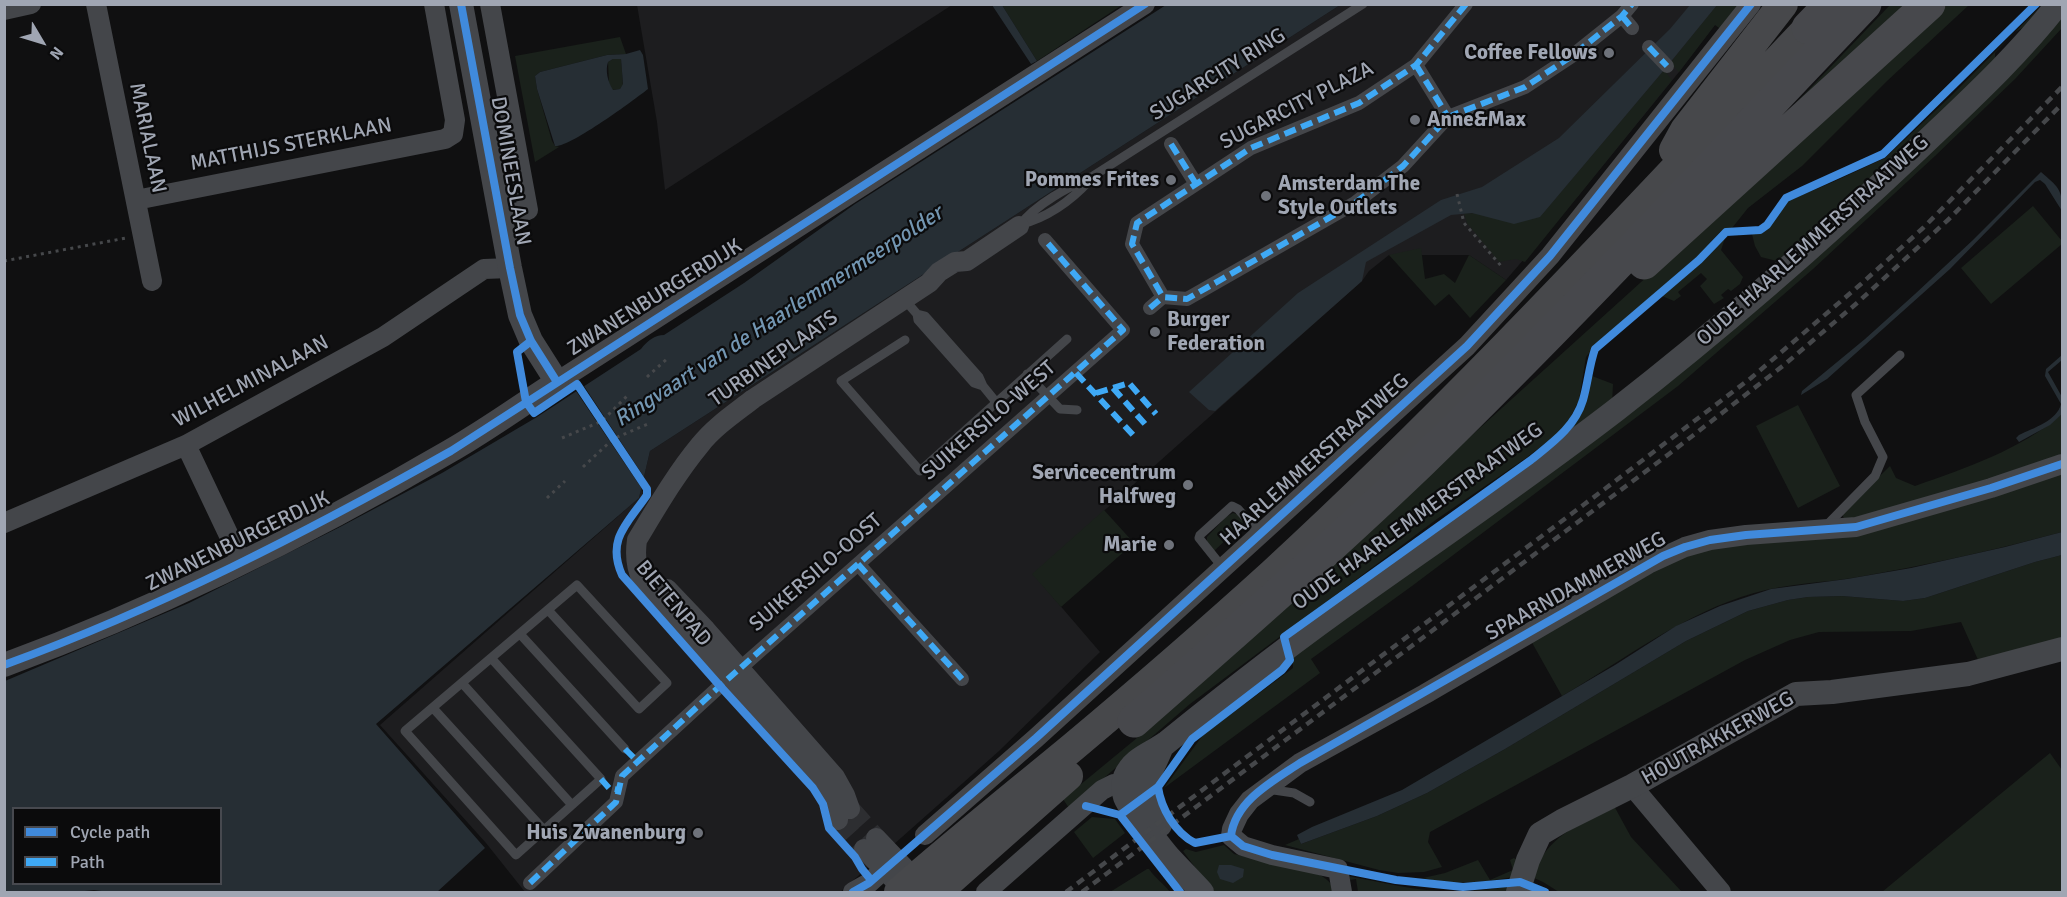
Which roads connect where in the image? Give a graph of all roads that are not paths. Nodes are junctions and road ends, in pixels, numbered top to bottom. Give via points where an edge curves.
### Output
1 (31, 4) edge
2 (96, 4) edge
3 (434, 4) edge
4 (461, 4) edge
5 (490, 4) edge
6 (1145, 4) edge
7 (1363, 4) edge
8 (1466, 4) edge
9 (1632, 4) edge
10 (1751, 4) edge
11 (1783, 4) edge
12 (1831, 4) edge
13 (1865, 4) edge
14 (1929, 4) edge
15 (2058, 4) edge
16 (4, 10) edge
17 (1622, 16) junction
18 (1632, 28) dead end
19 (1808, 28) joint
20 (466, 32) junction
21 (440, 38) junction
22 (1649, 46) dead end
23 (1416, 65) junction
24 (1676, 76) junction
25 (1448, 117) junction
26 (1170, 144) dead end
27 (1196, 184) junction
28 (136, 200) junction
29 (1644, 202) junction
30 (501, 216) junction
31 (1019, 226) joint
32 (1045, 240) dead end
33 (510, 268) junction
34 (152, 281) dead end
35 (1163, 297) junction
36 (910, 307) junction
37 (1150, 308) dead end
38 (1553, 329) junction
39 (1067, 339) dead end
40 (905, 340) dead end
41 (1900, 355) dead end
42 (1027, 374) junction
43 (557, 382) junction
44 (1048, 397) junction
45 (996, 402) junction
46 (1077, 410) dead end
47 (186, 446) junction
48 (2062, 464) edge
49 (920, 510) joint
50 (4, 524) edge
51 (1822, 530) junction
52 (1260, 534) junction
53 (242, 563) junction
54 (858, 564) junction
55 (1223, 568) junction
56 (548, 610) junction
57 (520, 634) junction
58 (2062, 649) edge
59 (491, 658) junction
60 (4, 665) edge
61 (729, 678) junction
62 (962, 679) dead end
63 (462, 683) junction
64 (433, 708) junction
65 (1134, 721) joint
66 (625, 749) dead end
67 (1632, 786) junction
68 (1263, 788) junction
69 (1130, 789) junction
70 (1310, 802) dead end
71 (572, 805) junction
72 (844, 814) tunnel mouth
73 (544, 830) junction
74 (925, 835) dead end
75 (870, 844) tunnel mouth
76 (907, 883) edge
77 (1194, 883) edge
78 (532, 888) edge
79 (994, 889) edge
80 (853, 892) edge
81 (1342, 892) edge
82 (1518, 892) edge
83 (1721, 892) edge

1 - 16 street
2 - 28 street, MARIALAAN
3 - 21 street
4 - 20 street, DOMINEESLAAN
5 - 30 street, DOMINEESLAAN via 528,210
6 - 43 street, ZWANENBURGERDIJK
7 - 31 lane, SUGARCITY RING via 1072,186 1029,214
8 - 23 street, SUGARCITY PLAZA
9 - 17 street
10 - 24 street, HAARLEMMERSTRAATWEG
11 - 29 main road via 1685,130
12 - 19 highway
13 - 38 highway
14 - 38 highway via 1641,266
15 - 69 street, OUDE HAARLEMMERSTRAATWEG via 1978,92 1738,311 1607,417 1207,708 1162,746
17 - 18 street
17 - 25 street via 1526,87
19 - 29 main road
20 - 21 street
20 - 30 street, DOMINEESLAAN
21 - 28 street, MATTHIJS STERKLAAN via 456,120 453,134 445,139
22 - 24 street
23 - 25 street
23 - 27 street, SUGARCITY PLAZA via 1359,103 1251,148
24 - 52 street, HAARLEMMERSTRAATWEG via 1550,256 1501,310 1425,385
25 - 35 street via 1403,166 1355,203 1187,299
26 - 27 street
27 - 35 street, SUGARCITY PLAZA via 1137,223 1132,244
28 - 34 street, MARIALAAN
29 - 76 main road via 1402,452 1272,574
30 - 33 street, DOMINEESLAAN
31 - 36 street, TURBINEPLAATS via 967,261 960,274 946,283 929,283
32 - 44 street, SUIKERSILO-WEST via 1127,327
33 - 43 street, DOMINEESLAAN via 520,315
33 - 47 street, WILHELMINALAAN via 484,269 383,338
35 - 37 street
36 - 45 lane via 925,316 980,376
36 - 61 street, TURBINEPLAATS via 753,399 701,443 637,540 636,559 706,630
38 - 65 highway via 1420,462 1270,602
39 - 42 lane
40 - 45 lane via 841,381 920,471
41 - 51 lane via 1856,395 1883,457 1875,476
42 - 44 lane
42 - 45 lane
43 - 53 street, ZWANENBURGERDIJK via 451,451
44 - 46 lane via 1060,409
44 - 49 street, SUIKERSILO-WEST
47 - 50 street, WILHELMINALAAN
47 - 53 street, ZWANENBURGERDIJK
48 - 51 street, SPAARNDAMMERWEG via 1856,527
49 - 54 street, SUIKERSILO-OOST
51 - 68 street, SPAARNDAMMERWEG via 1710,540 1663,556 1300,763
52 - 55 street, HAARLEMMERSTRAATWEG
52 - 55 lane via 1232,506 1199,538
53 - 60 street, ZWANENBURGERDIJK via 74,639
54 - 61 street, SUIKERSILO-OOST
54 - 62 street via 904,625
55 - 74 street, HAARLEMMERSTRAATWEG
56 - 56 lane via 577,585 667,683 639,709
56 - 57 lane
57 - 59 lane
57 - 66 lane
58 - 67 street, HOUTRAKKERWEG via 1968,674 1796,694
59 - 63 lane
59 - 71 lane via 601,779
61 - 72 street, TURBINEPLAATS via 823,784
61 - 78 street, SUIKERSILO-OOST via 622,776 616,802
63 - 64 lane
63 - 71 lane
64 - 73 lane
64 - 73 lane via 405,732 516,855
65 - 76 main road via 1041,799
67 - 82 street, HOUTRAKKERWEG via 1540,834
67 - 83 street
68 - 70 lane via 1294,794
68 - 81 street, SPAARNDAMMERWEG via 1239,814 1231,836 1243,846 1272,855 1338,869
69 - 77 street via 1144,797
69 - 79 street via 1086,806
71 - 73 lane
75 - 76 street
76 - 80 street via 869,883

